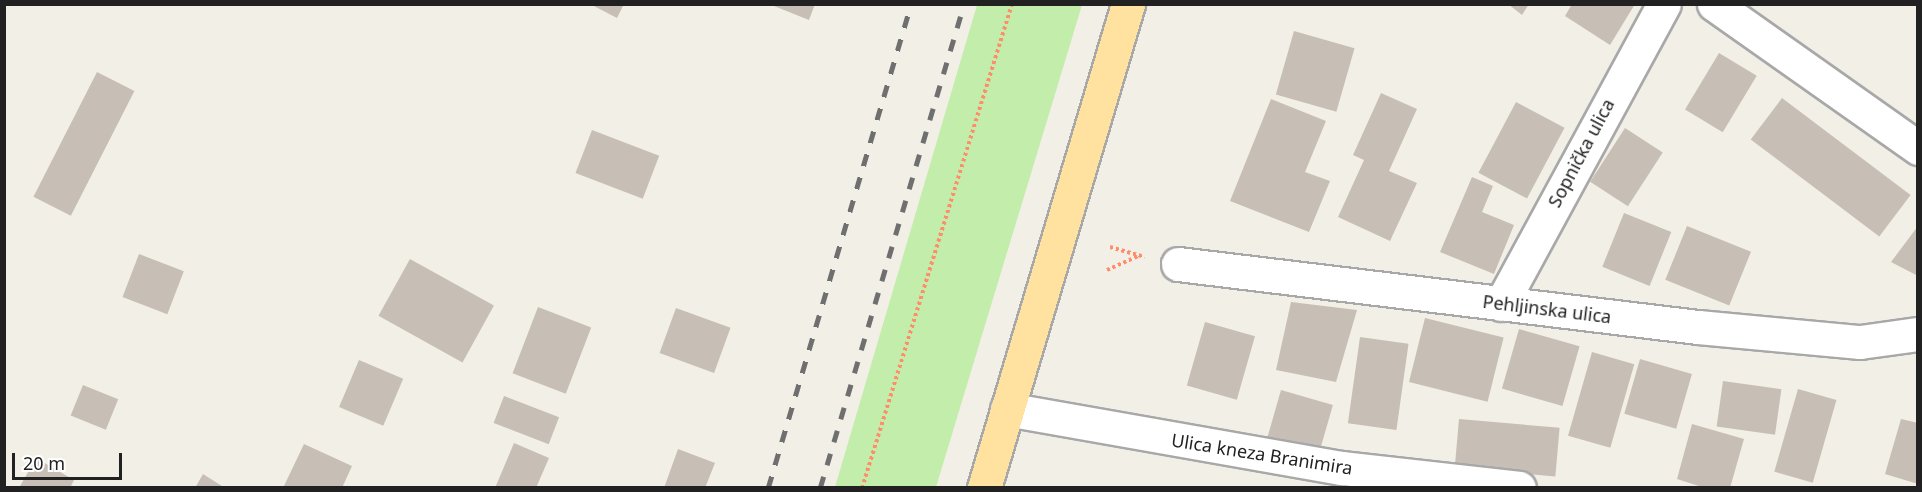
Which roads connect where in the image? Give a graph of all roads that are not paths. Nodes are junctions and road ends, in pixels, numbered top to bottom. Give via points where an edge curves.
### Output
1 (1128, 4) edge
2 (1664, 4) edge
3 (1714, 4) edge
4 (1917, 148) edge
5 (1178, 264) dead end
6 (1501, 303) junction
7 (1917, 334) edge
8 (1007, 409) junction
9 (984, 488) edge
10 (1519, 488) edge

1 - 8 main road
2 - 6 street, Sopnička ulica
3 - 4 street
5 - 6 street, Pehljinska ulica
6 - 7 street, Pehljinska ulica via 1860,342
8 - 9 main road
8 - 10 street, Ulica kneza Branimira via 1342,468

